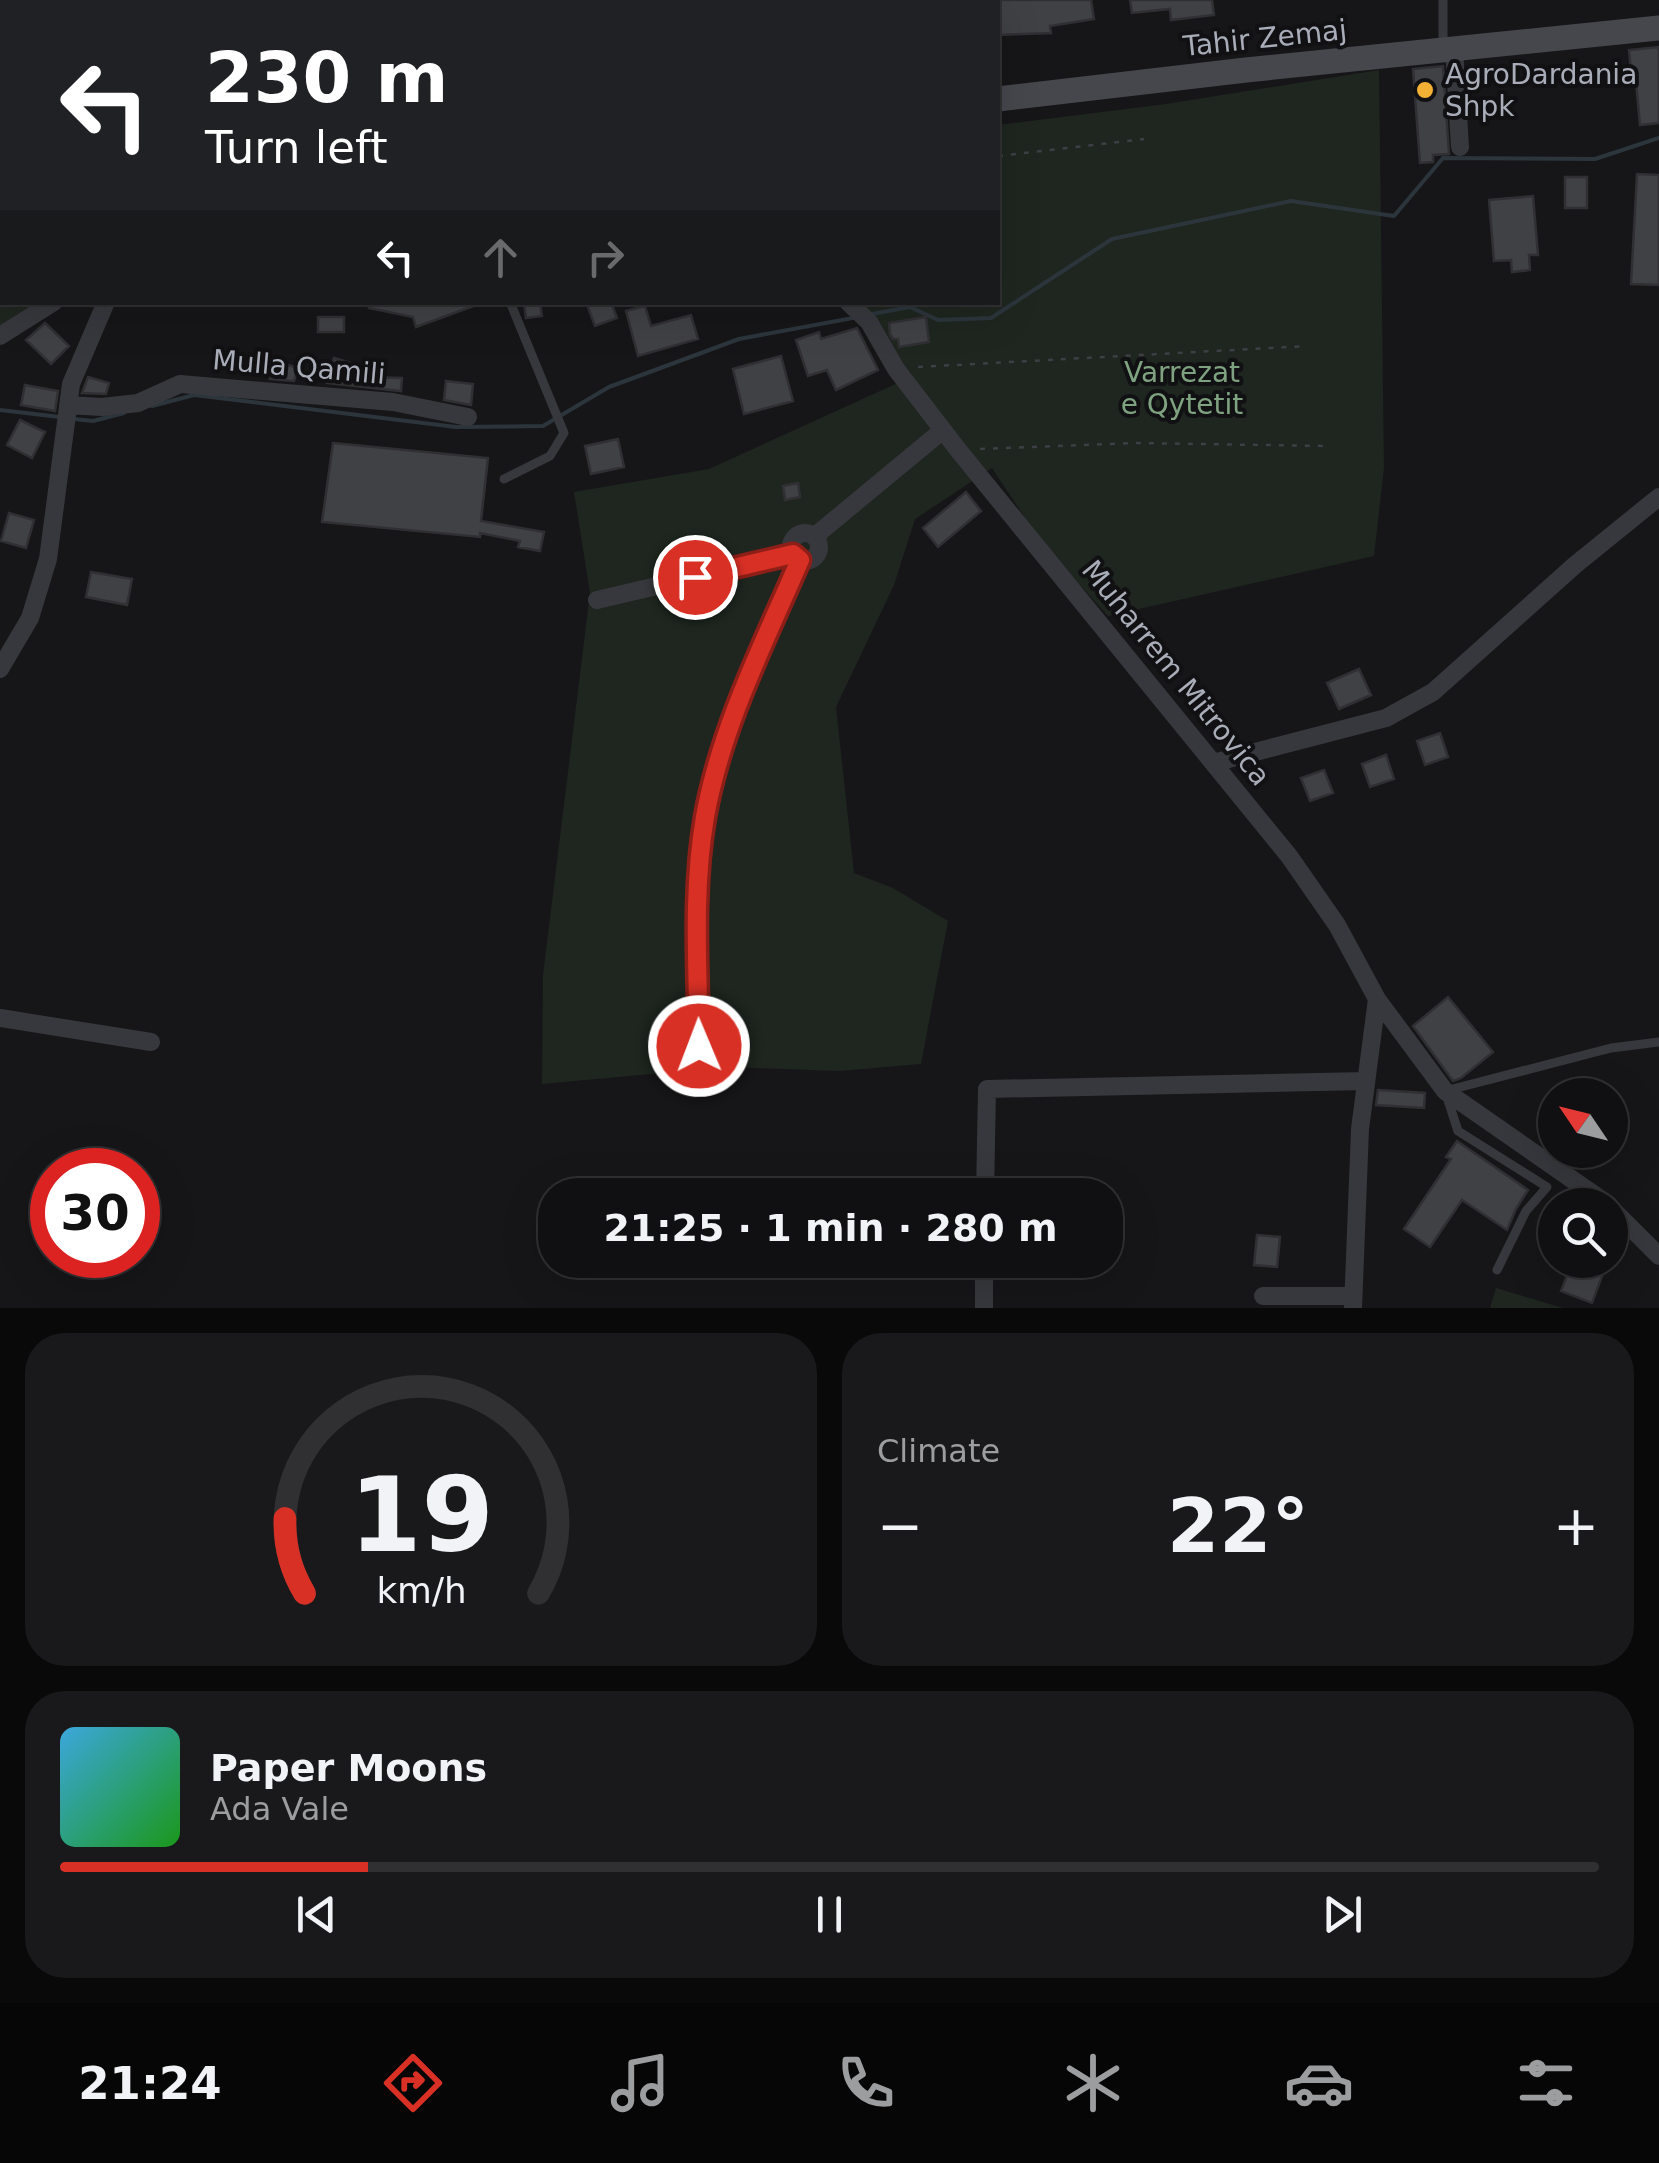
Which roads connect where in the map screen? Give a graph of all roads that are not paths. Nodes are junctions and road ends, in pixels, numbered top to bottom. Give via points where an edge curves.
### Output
1 (1443, 0) edge
2 (1659, 28) edge
3 (1449, 48) junction
4 (1000, 100) edge
5 (1460, 147) dead end
6 (49, 305) edge
7 (105, 305) edge
8 (511, 305) edge
9 (851, 306) edge
10 (0, 336) edge
11 (68, 405) junction
12 (468, 416) dead end
13 (942, 430) junction
14 (504, 479) dead end
15 (1659, 497) edge
16 (797, 557) junction
17 (597, 600) dead end
18 (0, 668) edge
19 (1214, 763) junction
20 (1377, 999) junction
21 (0, 1018) edge
22 (152, 1042) dead end
23 (1659, 1042) edge
24 (699, 1046) dead end
25 (1366, 1081) junction
26 (1445, 1090) junction
27 (986, 1178) edge
28 (1584, 1188) edge
29 (1628, 1225) edge
30 (1659, 1256) edge
31 (1497, 1270) dead end
32 (984, 1278) edge
33 (1262, 1296) dead end
34 (1353, 1302) edge
35 (984, 1308) edge

1 - 3 lane
2 - 3 main road, Tahir Zemaj
3 - 4 main road, Tahir Zemaj
3 - 5 street
6 - 10 street
7 - 11 street
8 - 14 lane via 564,433 550,456
9 - 13 street, Muharrem Mitrovica via 870,322
11 - 12 street, Mulla Qamili via 138,403 180,384 393,402
11 - 18 street via 48,559 30,618
13 - 16 street via 816,536 818,554
13 - 19 street, Muharrem Mitrovica
15 - 19 street via 1433,692 1386,718
16 - 17 street
16 - 24 street via 711,790 697,900
19 - 20 street, Muharrem Mitrovica via 1299,870
20 - 25 street
20 - 26 street, Muharrem Mitrovica
21 - 22 street
23 - 26 lane
25 - 27 street via 987,1088
25 - 34 street
26 - 28 street, Muharrem Mitrovica
26 - 31 lane via 1458,1131 1547,1187 1526,1212
29 - 30 street, Muharrem Mitrovica
32 - 35 street
33 - 34 street

